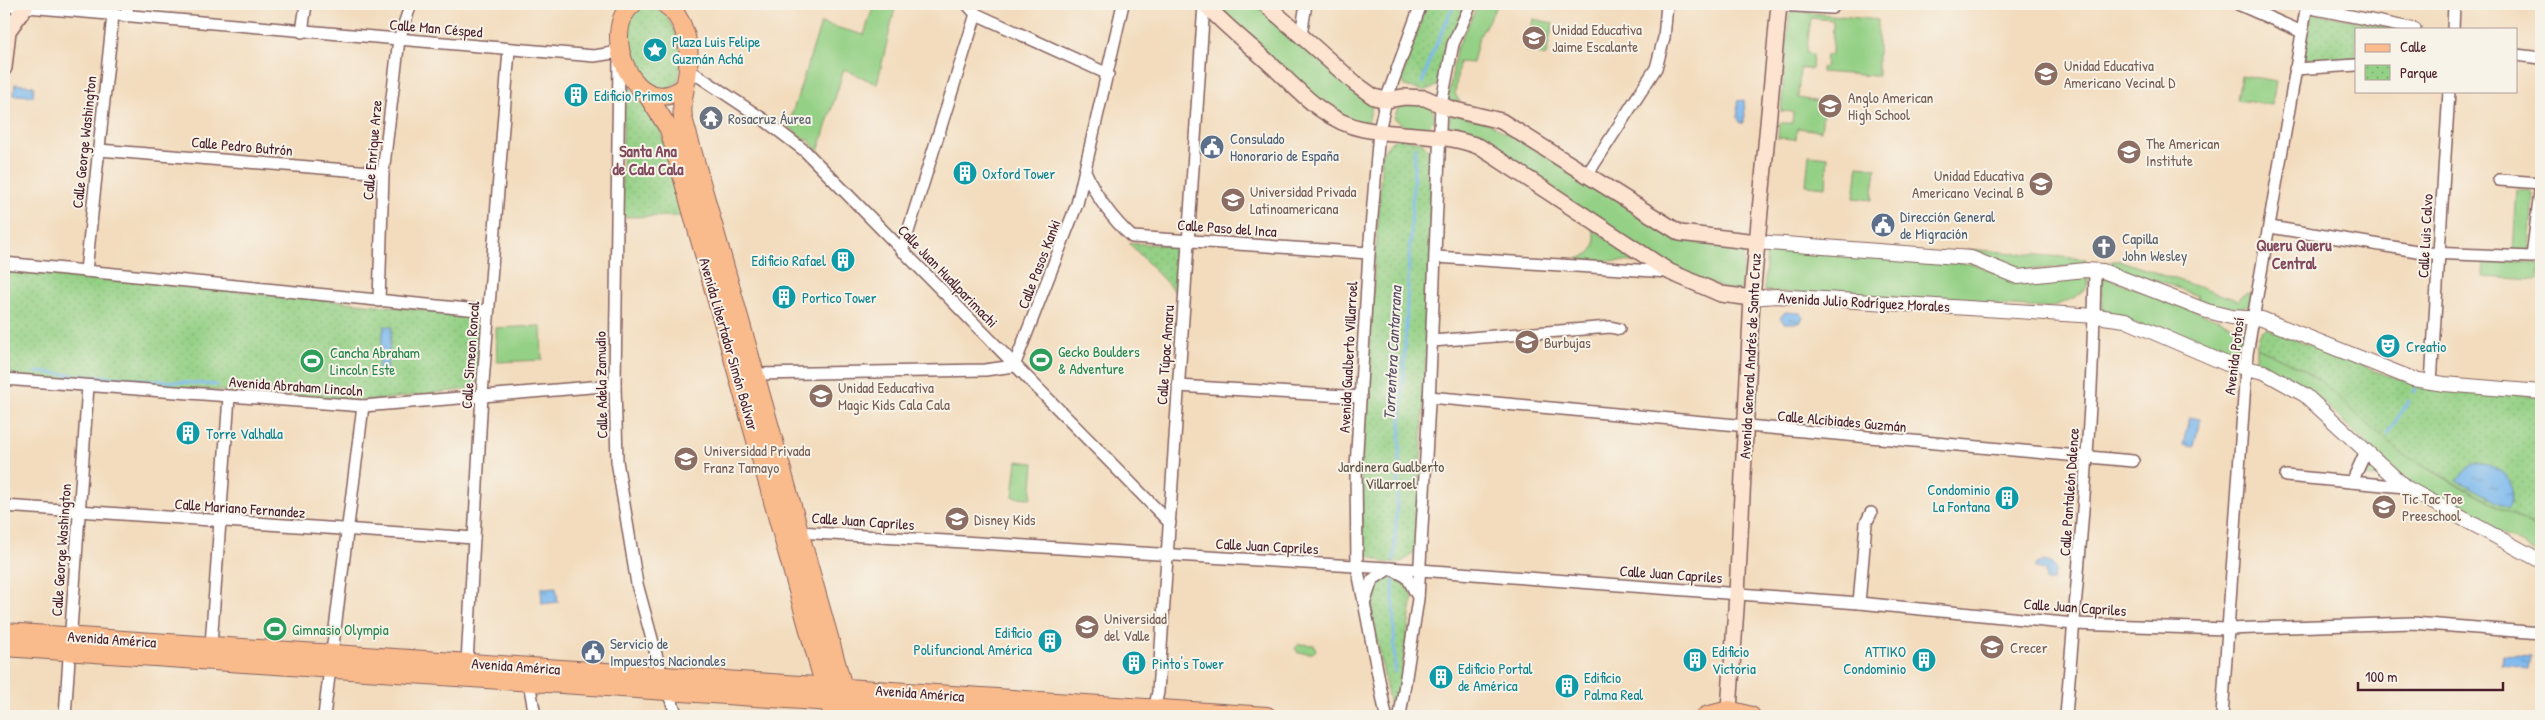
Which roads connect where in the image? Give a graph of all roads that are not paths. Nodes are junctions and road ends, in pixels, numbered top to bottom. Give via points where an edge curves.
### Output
1 (128, 4) edge
2 (306, 4) edge
3 (411, 4) edge
4 (633, 4) edge
5 (967, 4) edge
6 (1123, 4) edge
7 (1205, 4) edge
8 (1265, 4) edge
9 (1306, 4) edge
10 (1421, 4) edge
11 (1471, 4) edge
12 (1667, 4) edge
13 (1779, 4) edge
14 (1836, 4) edge
15 (2238, 4) edge
16 (2454, 4) edge
17 (4, 5) edge
18 (668, 5) edge
19 (2306, 5) edge
20 (27, 6) edge
21 (617, 11) edge
22 (976, 14) junction
23 (113, 15) junction
24 (126, 16) junction
25 (2410, 28) edge
26 (2453, 28) edge
27 (302, 32) junction
28 (2302, 32) junction
29 (1301, 35) junction
30 (399, 39) junction
31 (620, 43) junction
32 (509, 50) junction
33 (2518, 55) edge
34 (2541, 58) edge
35 (2355, 65) edge
36 (4, 68) edge
37 (688, 69) junction
38 (2295, 69) junction
39 (1108, 74) junction
40 (683, 88) junction
41 (2449, 92) edge
42 (646, 93) junction
43 (1386, 100) junction
44 (1441, 106) junction
45 (1379, 131) junction
46 (1439, 137) junction
47 (99, 150) junction
48 (383, 173) junction
49 (1086, 173) junction
50 (1588, 176) junction
51 (2499, 180) dead end
52 (1100, 201) junction
53 (1077, 204) junction
54 (2270, 227) junction
55 (1187, 240) junction
56 (1757, 242) junction
57 (902, 251) junction
58 (1369, 253) junction
59 (2440, 253) junction
60 (1436, 257) junction
61 (4, 263) edge
62 (2095, 270) junction
63 (86, 271) junction
64 (1670, 272) junction
65 (1752, 298) junction
66 (379, 300) junction
67 (488, 311) junction
68 (2096, 316) junction
69 (2254, 317) junction
70 (1619, 329) dead end
71 (1432, 341) junction
72 (1014, 366) junction
73 (2246, 368) junction
74 (754, 374) junction
75 (4, 379) edge
76 (2432, 383) junction
77 (615, 385) junction
78 (88, 386) junction
79 (1178, 386) junction
80 (2541, 392) edge
81 (482, 395) junction
82 (229, 396) junction
83 (1361, 397) junction
84 (1429, 397) junction
85 (363, 406) junction
86 (1745, 426) junction
87 (2366, 451) junction
88 (2087, 457) junction
89 (2133, 461) dead end
90 (2286, 476) dead end
91 (2352, 482) junction
92 (2405, 487) junction
93 (4, 506) edge
94 (78, 511) junction
95 (1871, 512) dead end
96 (220, 521) junction
97 (1170, 523) junction
98 (347, 531) junction
99 (799, 532) junction
100 (474, 538) junction
101 (1168, 555) junction
102 (2541, 561) edge
103 (1357, 566) junction
104 (1390, 568) junction
105 (1420, 570) junction
106 (1737, 594) junction
107 (1418, 599) junction
108 (1859, 603) junction
109 (1365, 604) junction
110 (2074, 624) junction
111 (2227, 629) junction
112 (4, 632) edge
113 (2541, 633) edge
114 (70, 644) junction
115 (211, 645) junction
116 (4, 647) edge
117 (815, 651) junction
118 (331, 662) junction
119 (467, 663) junction
120 (529, 682) junction
121 (664, 683) junction
122 (789, 684) junction
123 (828, 701) edge
124 (847, 702) edge
125 (885, 705) junction
126 (1729, 710) junction
127 (1153, 712) edge
128 (65, 716) edge
129 (324, 716) edge
130 (535, 716) edge
131 (677, 716) edge
132 (867, 716) edge
133 (1043, 716) edge
134 (1267, 716) edge
135 (1386, 716) edge
136 (1400, 716) edge
137 (1706, 716) edge
138 (1751, 716) edge
139 (2066, 716) edge
140 (2222, 716) edge

1 - 24 street
2 - 27 street
3 - 30 street, Calle Enrique Arze
4 - 21 main road
5 - 22 street
6 - 39 street, Calle Pasos Kanki
7 - 45 main road, Avenida Julio Rodríguez Morales via 1307,99 1342,122
7 - 55 street, Calle Túpac Amaru
8 - 29 main road
9 - 29 street
10 - 43 street, Avenida Gualberto Villarroel
11 - 44 street via 1453,44
12 - 50 street via 1664,38 1656,68
13 - 14 street via 1824,9
13 - 56 main road, Avenida General Andrés de Santa Cruz
15 - 28 street
16 - 26 street
17 - 20 street, Calle Man Césped
18 - 37 main road via 685,34
19 - 25 street
19 - 28 street, Avenida Potosí
20 - 23 street, Calle Man Césped
20 - 36 main road via 8,31
21 - 31 main road
22 - 39 street
22 - 57 street
23 - 24 street, Calle Man Césped
23 - 47 street, Calle George Washington
24 - 27 street, Calle Man Césped
27 - 30 street, Calle Man Césped
28 - 38 street, Avenida Potosí
29 - 43 main road via 1356,84 1374,97
30 - 32 street, Calle Man Césped
30 - 48 street, Calle Enrique Arze
31 - 32 street, Calle Man Césped via 613,53 601,57
31 - 42 main road via 631,77
31 - 77 street, Calle Adela Zamudio
32 - 67 street, Calle Simeon Roncal
33 - 34 street
35 - 38 street
37 - 40 main road
37 - 57 street, Calle Juan Huallparimachi via 764,119 805,152
38 - 54 street, Avenida Potosí
39 - 49 street, Calle Pasos Kanki
40 - 42 main road via 666,96
40 - 74 main road, Avenida Libertador Simón Bolívar via 683,118
41 - 59 street, Calle Luis Calvo
42 - 117 main road, Avenida Libertador Simón Bolívar via 669,129
43 - 44 main road via 1417,97
43 - 45 street, Avenida Gualberto Villarroel
44 - 46 street
44 - 50 main road via 1500,121
45 - 46 main road, Avenida Julio Rodríguez Morales
45 - 58 street, Avenida Gualberto Villarroel
46 - 60 street
46 - 64 main road, Avenida Julio Rodríguez Morales via 1480,147
47 - 48 street, Calle Pedro Butrón
47 - 63 street, Calle George Washington
48 - 66 street, Calle Enrique Arze
49 - 52 street, Calle Paso del Inca
49 - 53 street, Calle Pasos Kanki
50 - 56 main road via 1680,232
51 - 59 street via 2541,183 2532,257
52 - 53 street
52 - 55 street, Calle Paso del Inca via 1132,237
53 - 72 street, Calle Pasos Kanki
54 - 59 street
54 - 69 street, Avenida Potosí
55 - 58 street, Calle Paso del Inca
55 - 79 street, Calle Túpac Amaru
56 - 62 street via 1970,258 2018,277
56 - 65 main road, Avenida General Andrés de Santa Cruz
57 - 72 street, Calle Juan Huallparimachi
58 - 83 street, Avenida Gualberto Villarroel
59 - 76 street, Calle Luis Calvo
60 - 64 street
60 - 71 street
61 - 63 street
62 - 68 street, Calle Pantaleón Dalence
62 - 69 street via 2207,311
63 - 66 street
64 - 65 main road, Avenida Julio Rodríguez Morales via 1721,294
65 - 68 street, Avenida Julio Rodríguez Morales via 1776,296
65 - 86 main road, Avenida General Andrés de Santa Cruz
66 - 67 street
67 - 81 street, Calle Simeon Roncal
68 - 73 street, Avenida Julio Rodríguez Morales via 2125,320 2227,364
68 - 88 street, Calle Pantaleón Dalence
69 - 73 street, Avenida Potosí
69 - 76 street via 2396,373
70 - 71 street via 1610,327
71 - 84 street
72 - 74 street via 985,370
72 - 97 street, Calle Juan Huallparimachi
73 - 87 street, Avenida Julio Rodríguez Morales via 2264,372 2305,395
73 - 111 street, Avenida Potosí
74 - 99 main road, Avenida Libertador Simón Bolívar
75 - 78 street, Avenida Abraham Lincoln
76 - 80 street
77 - 81 street, Avenida Abraham Lincoln
77 - 121 street, Calle Adela Zamudio via 622,501 637,584
78 - 82 street, Avenida Abraham Lincoln
78 - 94 street, Calle George Washington
79 - 83 street
79 - 97 street, Calle Túpac Amaru
81 - 85 street, Avenida Abraham Lincoln
81 - 100 street, Calle Simeon Roncal
82 - 85 street, Avenida Abraham Lincoln
82 - 96 street
83 - 103 street, Avenida Gualberto Villarroel via 1356,467
84 - 86 street, Calle Alcibiades Guzmán
84 - 105 street
85 - 98 street
86 - 88 street, Calle Alcibiades Guzmán
86 - 106 main road, Avenida General Andrés de Santa Cruz
87 - 91 street
87 - 92 street, Avenida Julio Rodríguez Morales
88 - 89 street, Calle Alcibiades Guzmán
88 - 110 street, Calle Pantaleón Dalence
90 - 91 street
91 - 92 street
92 - 102 street, Avenida Julio Rodríguez Morales
93 - 94 street, Calle Mariano Fernandez
94 - 96 street, Calle Mariano Fernandez
94 - 114 street, Calle George Washington
95 - 108 street via 1866,524
96 - 98 street, Calle Mariano Fernandez
96 - 115 street
97 - 101 street, Calle Túpac Amaru
98 - 100 street, Calle Mariano Fernandez
98 - 118 street
99 - 101 street, Calle Juan Capriles
99 - 124 main road, Avenida Libertador Simón Bolívar
100 - 119 street, Calle Simeon Roncal
101 - 103 street, Calle Juan Capriles
101 - 127 street, Calle Túpac Amaru via 1158,692
103 - 104 street, Calle Juan Capriles
103 - 109 street, Avenida Gualberto Villarroel
104 - 105 street, Calle Juan Capriles
104 - 107 street via 1407,577
104 - 109 street via 1372,580
105 - 106 street, Calle Juan Capriles
105 - 107 street
106 - 108 street, Calle Juan Capriles
106 - 126 main road, Avenida General Andrés de Santa Cruz
107 - 136 street
108 - 110 street, Calle Juan Capriles
109 - 135 street, Avenida Gualberto Villarroel
110 - 111 street, Calle Juan Capriles
110 - 139 street, Calle Pantaleón Dalence
111 - 113 street, Calle Juan Capriles via 2413,623
111 - 140 street, Avenida Potosí
112 - 114 main road, Avenida América
114 - 115 main road, Avenida América
114 - 116 main road, Avenida América
114 - 118 main road, Avenida América
114 - 128 street, Calle George Washington
115 - 118 main road, Avenida América
117 - 122 main road via 806,670
117 - 123 main road, Avenida Libertador Simón Bolívar
118 - 119 main road, Avenida América
118 - 120 main road, Avenida América
118 - 129 street
119 - 121 main road, Avenida América
120 - 121 main road, Avenida América
120 - 130 street
121 - 122 main road, Avenida América
121 - 123 main road, Avenida América
121 - 131 street, Calle Adela Zamudio
122 - 123 main road, Avenida América
123 - 124 main road, Avenida América
124 - 125 main road, Avenida América
124 - 127 main road, Avenida América
125 - 132 main road
125 - 133 main road, Avenida América
126 - 137 main road
126 - 138 main road
127 - 134 main road, Avenida América

